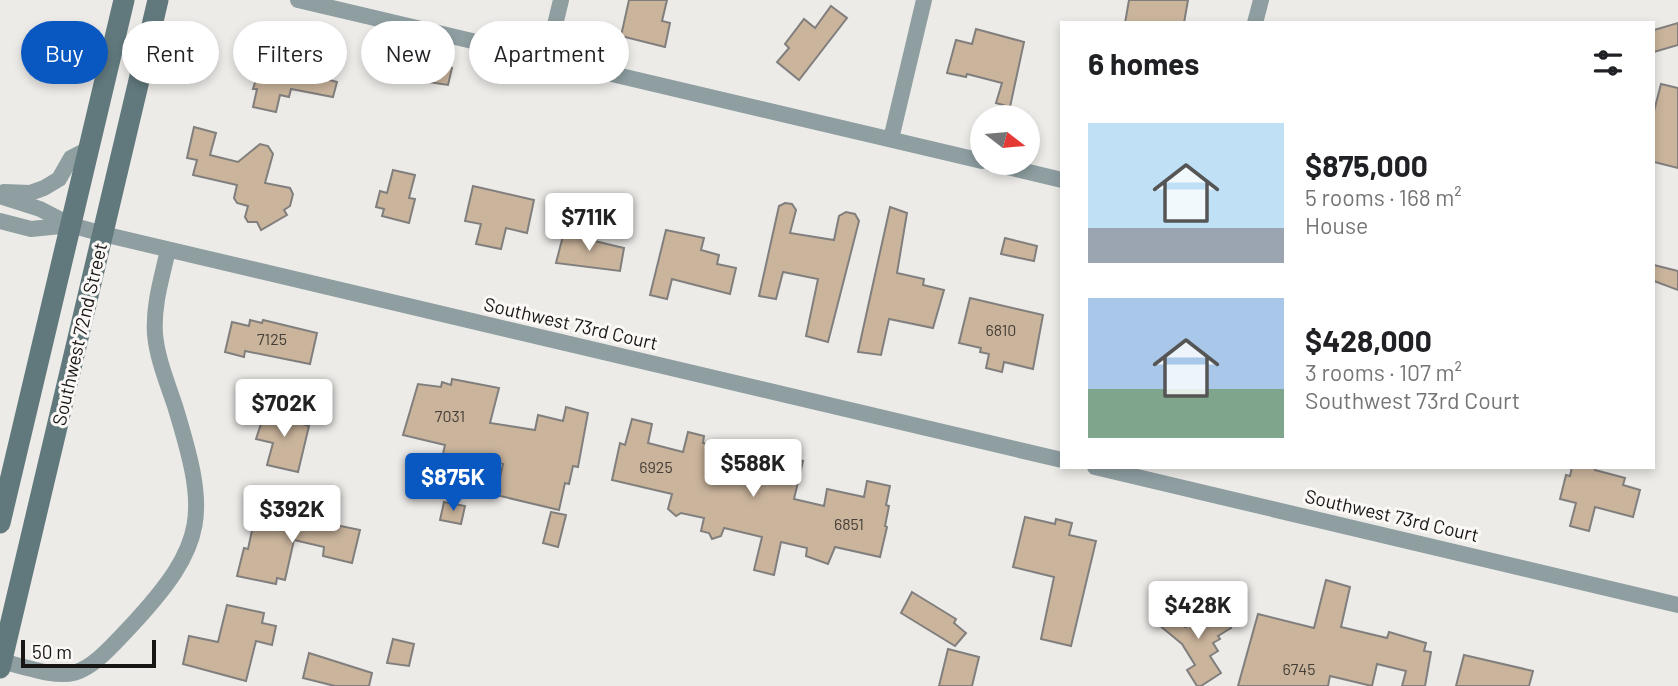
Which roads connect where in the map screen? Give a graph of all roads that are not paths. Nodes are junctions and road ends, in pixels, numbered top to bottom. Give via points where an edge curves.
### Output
1 (124, 0) edge
2 (158, 0) edge
3 (298, 0) edge
4 (561, 0) edge
5 (924, 0) edge
6 (1261, 0) edge
7 (556, 21) edge
8 (1256, 21) edge
9 (469, 40) edge
10 (629, 77) edge
11 (891, 139) junction
12 (89, 149) junction
13 (970, 158) edge
14 (1040, 175) edge
15 (1060, 180) edge
16 (0, 194) edge
17 (0, 221) edge
18 (71, 225) junction
19 (103, 234) junction
20 (169, 250) junction
21 (1060, 460) edge
22 (1111, 469) edge
23 (1151, 474) edge
24 (0, 523) edge
25 (1678, 605) edge
26 (1, 662) edge

1 - 12 main road, Southwest 72nd Street
2 - 19 main road, Southwest 72nd Street
3 - 9 street
4 - 7 street
5 - 11 street
6 - 8 street
10 - 11 street
11 - 13 street
12 - 16 street via 71,158 58,178 44,188
12 - 18 main road, Southwest 72nd Street
14 - 15 street
16 - 18 street
17 - 18 street via 32,229
18 - 19 street, Southwest 73rd Court
18 - 24 main road, Southwest 72nd Street
19 - 20 street, Southwest 73rd Court
19 - 26 main road, Southwest 72nd Street
20 - 21 street, Southwest 73rd Court
20 - 26 street via 155,332 197,500 189,550 162,591 88,668 64,677
22 - 23 street, Southwest 73rd Court
23 - 25 street, Southwest 73rd Court

